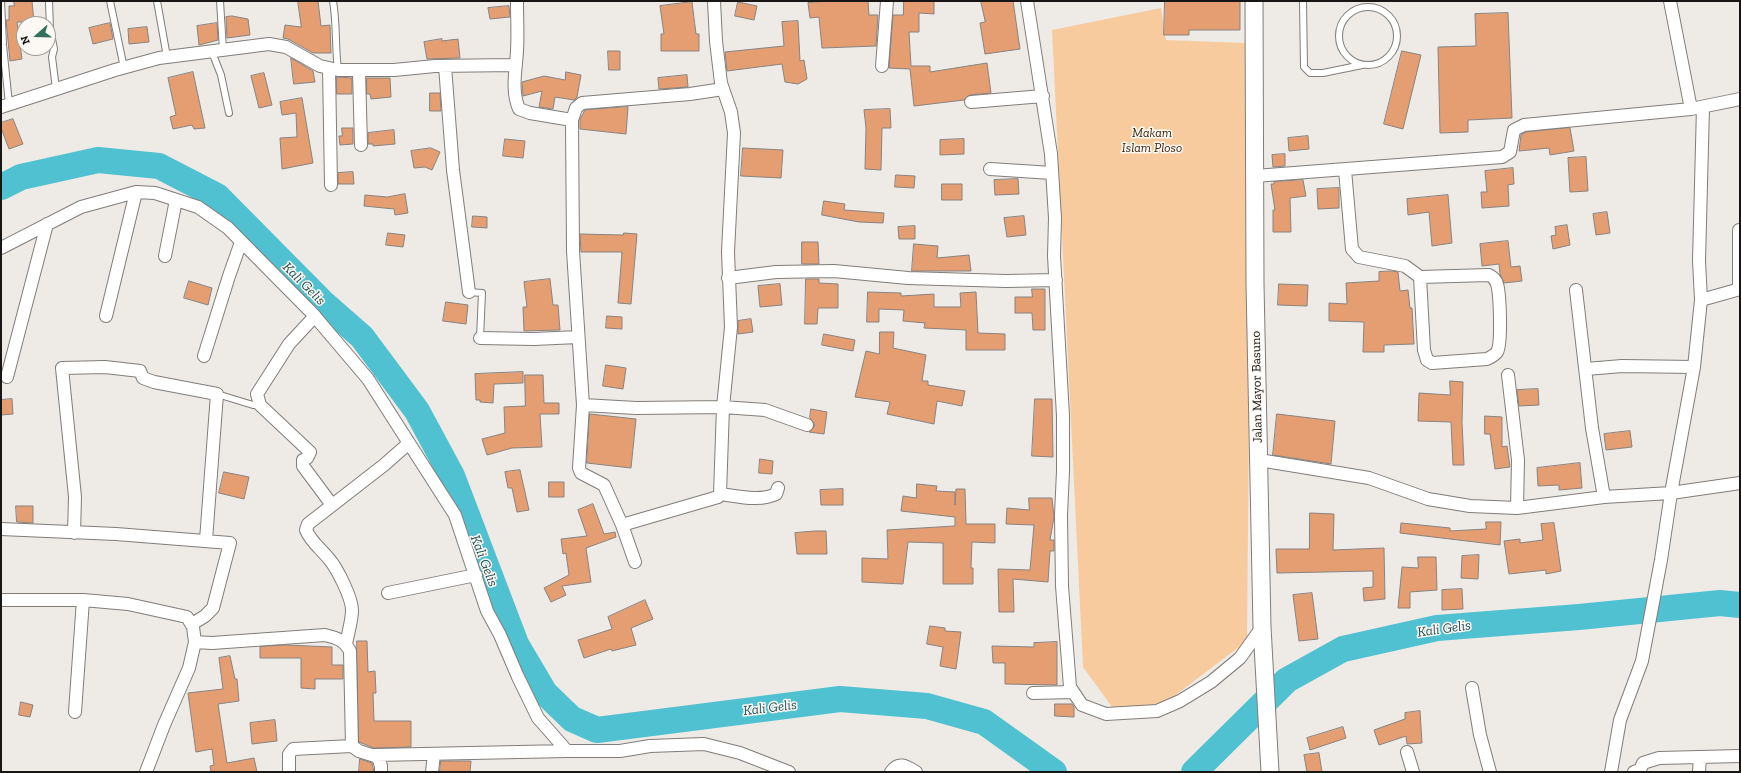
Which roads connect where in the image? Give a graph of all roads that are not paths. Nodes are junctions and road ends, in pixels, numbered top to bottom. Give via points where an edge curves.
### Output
1 (2, 1) edge
2 (49, 1) edge
3 (110, 1) edge
4 (157, 1) edge
5 (220, 1) edge
6 (333, 1) edge
7 (517, 1) edge
8 (714, 1) edge
9 (887, 1) edge
10 (1026, 1) edge
11 (1254, 1) edge
12 (1303, 1) edge
13 (1670, 1) edge
14 (218, 51) junction
15 (167, 57) junction
16 (515, 65) junction
17 (1362, 65) junction
18 (445, 66) junction
19 (882, 66) dead end
20 (124, 68) junction
21 (333, 69) junction
22 (359, 71) junction
23 (56, 89) junction
24 (723, 89) junction
25 (1043, 96) junction
26 (1740, 99) edge
27 (971, 102) dead end
28 (5, 106) edge
29 (1697, 108) junction
30 (229, 113) dead end
31 (572, 120) junction
32 (360, 145) dead end
33 (990, 169) dead end
34 (1345, 170) junction
35 (1052, 173) junction
36 (1255, 176) junction
37 (331, 186) dead end
38 (136, 192) junction
39 (176, 200) junction
40 (47, 224) junction
41 (1739, 230) edge
42 (241, 242) junction
43 (1, 248) edge
44 (165, 256) dead end
45 (1420, 277) junction
46 (728, 278) junction
47 (1056, 280) junction
48 (1740, 289) edge
49 (1576, 290) dead end
50 (469, 292) joint
51 (1701, 300) junction
52 (106, 316) dead end
53 (315, 316) junction
54 (578, 337) junction
55 (480, 338) joint
56 (204, 356) dead end
57 (1694, 367) junction
58 (1586, 369) junction
59 (1508, 375) dead end
60 (7, 376) dead end
61 (216, 394) junction
62 (260, 405) junction
63 (583, 405) junction
64 (723, 407) junction
65 (807, 426) dead end
66 (408, 444) junction
67 (1258, 460) junction
68 (1740, 483) edge
69 (778, 488) dead end
70 (1671, 493) junction
71 (720, 494) junction
72 (1604, 497) junction
73 (332, 505) junction
74 (1517, 508) junction
75 (622, 525) junction
76 (1, 529) edge
77 (74, 533) junction
78 (206, 540) junction
79 (635, 562) dead end
80 (476, 575) junction
81 (388, 593) dead end
82 (1, 600) edge
83 (83, 600) junction
84 (192, 624) junction
85 (1262, 632) junction
86 (195, 642) junction
87 (346, 644) junction
88 (1472, 688) dead end
89 (1072, 692) junction
90 (1033, 693) dead end
91 (75, 712) dead end
92 (352, 746) junction
93 (567, 751) junction
94 (1407, 752) dead end
95 (434, 754) junction
96 (375, 755) junction
97 (1700, 756) junction
98 (1740, 756) edge
99 (146, 772) edge
100 (289, 772) edge
101 (381, 772) edge
102 (432, 772) edge
103 (789, 772) edge
104 (891, 772) edge
105 (916, 772) edge
106 (1270, 772) edge
107 (1413, 772) edge
108 (1490, 772) edge
109 (1611, 772) edge
110 (1616, 772) edge
111 (1634, 772) edge
112 (1699, 772) edge

1 - 28 lane
2 - 23 lane
3 - 20 lane
4 - 15 lane
5 - 14 lane
6 - 21 lane via 336,54
7 - 16 street
8 - 24 street via 716,41
9 - 19 street
10 - 25 street
11 - 36 main road, Jalan Mayor Basuno
12 - 17 lane via 1304,67 1310,73 1323,73
13 - 29 street
14 - 15 street
14 - 21 street via 269,44 286,47 320,66
14 - 30 lane
15 - 20 street
16 - 18 street
16 - 31 street via 516,102 519,108 530,113
17 - 17 lane via 1377,65 1384,61 1395,50 1397,42 1398,34 1393,19 1373,7 1358,8 1351,12 1345,17 1339,32 1344,53 1355,63
18 - 22 street
18 - 50 street via 453,170
20 - 23 street
21 - 22 street
21 - 37 street
22 - 32 street
23 - 28 street
24 - 31 street via 582,103 576,108
24 - 46 street via 731,112 734,133
25 - 27 street
25 - 35 street
26 - 29 street
29 - 34 street via 1524,125 1514,130 1510,152 1502,157
29 - 51 street
31 - 54 street via 572,209
33 - 35 street
34 - 36 street
34 - 45 street via 1352,249 1355,254 1405,266
35 - 47 street
36 - 67 main road, Jalan Mayor Basuno
38 - 39 street via 155,193
38 - 40 street via 81,207
38 - 52 street
39 - 42 street via 198,207 228,228
39 - 44 street
40 - 43 street
40 - 60 street
41 - 48 street
42 - 53 street
42 - 56 street
45 - 45 street via 1489,275 1494,278 1498,290 1500,339 1498,351 1494,356 1487,359 1432,363 1427,360 1424,350
46 - 47 street via 776,272 834,271 908,278
46 - 64 street via 731,327
47 - 89 street via 1063,416 1062,586
48 - 51 street
49 - 58 street
50 - 55 lane via 482,293
51 - 57 street
53 - 62 street via 288,344 273,368 257,394
53 - 66 street via 368,379
54 - 55 street
54 - 63 street
57 - 58 street via 1622,366
57 - 70 street
58 - 72 street via 1592,428
59 - 74 street via 1518,460
61 - 62 lane
61 - 77 street via 154,382 143,378 140,371 106,367 62,368 74,489
61 - 78 street
62 - 73 street via 310,452 303,460 303,466
63 - 64 street via 636,408
63 - 75 street via 579,468 581,473 604,485
64 - 65 street via 766,410
64 - 71 street
66 - 73 street
66 - 80 street via 455,515
67 - 74 street via 1369,478 1428,499 1470,506
67 - 85 main road, Jalan Mayor Basuno
68 - 70 street
69 - 71 street via 776,494 769,497
70 - 72 street
70 - 109 street via 1642,661 1620,720
71 - 75 street via 715,499
72 - 74 street
73 - 87 street via 308,524 306,530 309,537 330,560 350,598 352,617
75 - 79 street
76 - 77 street
77 - 78 street
78 - 84 street via 230,543 213,608
80 - 81 street
80 - 93 street via 487,611 538,718
82 - 83 street
83 - 84 street via 128,604 187,617
83 - 91 street
84 - 86 street
85 - 89 street via 1240,658 1211,682 1180,701 1157,711 1106,714 1082,705
85 - 106 main road, Jalan Mayor Basuno
86 - 87 street via 325,635 338,638
86 - 99 street via 190,668
87 - 92 street via 350,652
88 - 108 street via 1480,735
89 - 90 street
92 - 96 street via 366,754
92 - 100 street via 293,750 289,754
93 - 95 street
93 - 103 street via 620,751 650,746 704,744 740,753
94 - 107 street
95 - 96 street
95 - 102 street
96 - 101 street via 380,761
97 - 98 street
97 - 111 street via 1654,758 1643,763 1640,770
97 - 112 street
104 - 105 street via 896,766 901,765
109 - 110 street

